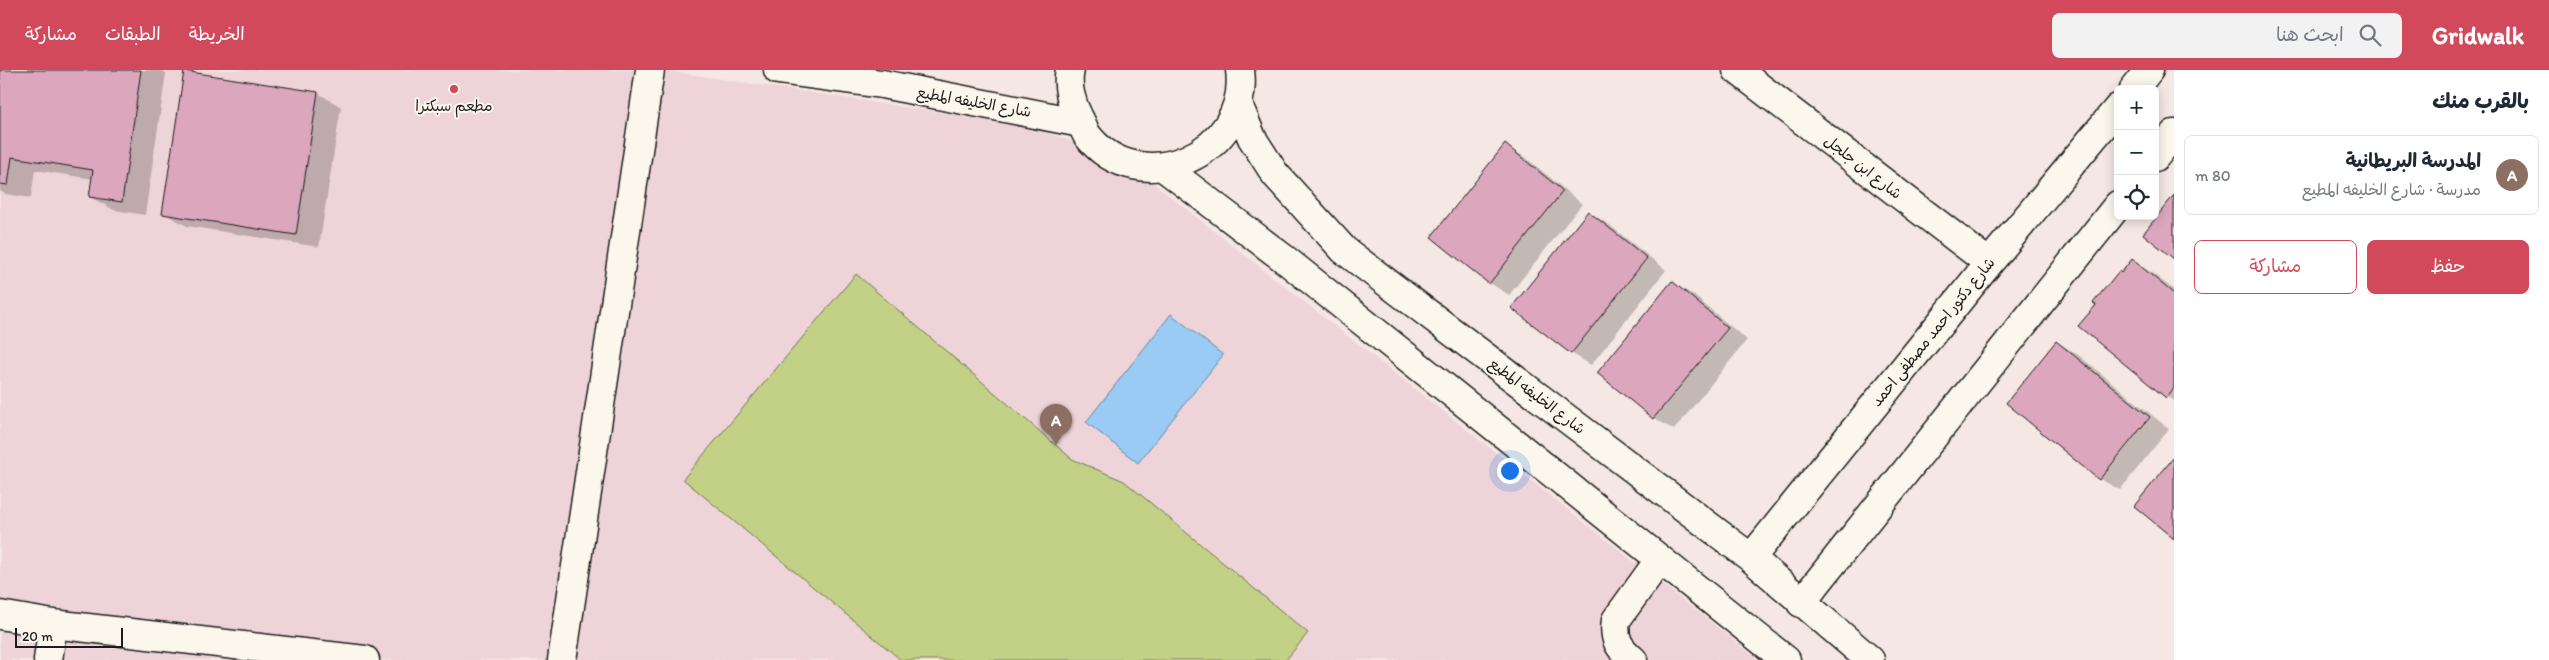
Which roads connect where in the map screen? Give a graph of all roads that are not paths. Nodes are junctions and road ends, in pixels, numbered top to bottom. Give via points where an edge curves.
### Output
1 (650, 70) edge
2 (778, 70) edge
3 (1070, 70) edge
4 (1240, 70) edge
5 (1738, 70) edge
6 (2149, 70) edge
7 (2137, 85) edge
8 (1238, 104) junction
9 (2114, 113) edge
10 (1081, 123) junction
11 (2174, 134) edge
12 (2159, 153) edge
13 (1162, 166) junction
14 (2114, 210) edge
15 (1989, 263) junction
16 (1751, 558) junction
17 (1660, 559) junction
18 (1802, 603) junction
19 (0, 615) edge
20 (53, 624) junction
21 (48, 660) edge
22 (365, 660) edge
23 (562, 660) edge
24 (1633, 660) edge
25 (1786, 660) edge
26 (1870, 660) edge

1 - 23 street
2 - 10 street, شارع الخليفه المطيع via 882,84
3 - 10 street via 1072,106
4 - 8 street
5 - 15 street, شارع ابن جلجل
6 - 7 street
8 - 13 street via 1224,133 1201,154 1172,166
8 - 16 street, شارع الخليفه المطيع via 1252,138 1275,174 1344,250
9 - 15 street, شارع دكتور احمد مصطفى احمد
10 - 13 street via 1087,135 1104,151 1125,162
11 - 12 street
13 - 17 street via 1274,250
14 - 18 street
15 - 16 street, شارع دكتور احمد مصطفى احمد
16 - 18 street, شارع الخليفه المطيع
17 - 24 street via 1616,620 1615,637 1620,649
17 - 25 street
18 - 26 street, شارع الخليفه المطيع
19 - 20 street
20 - 21 street
20 - 22 street

